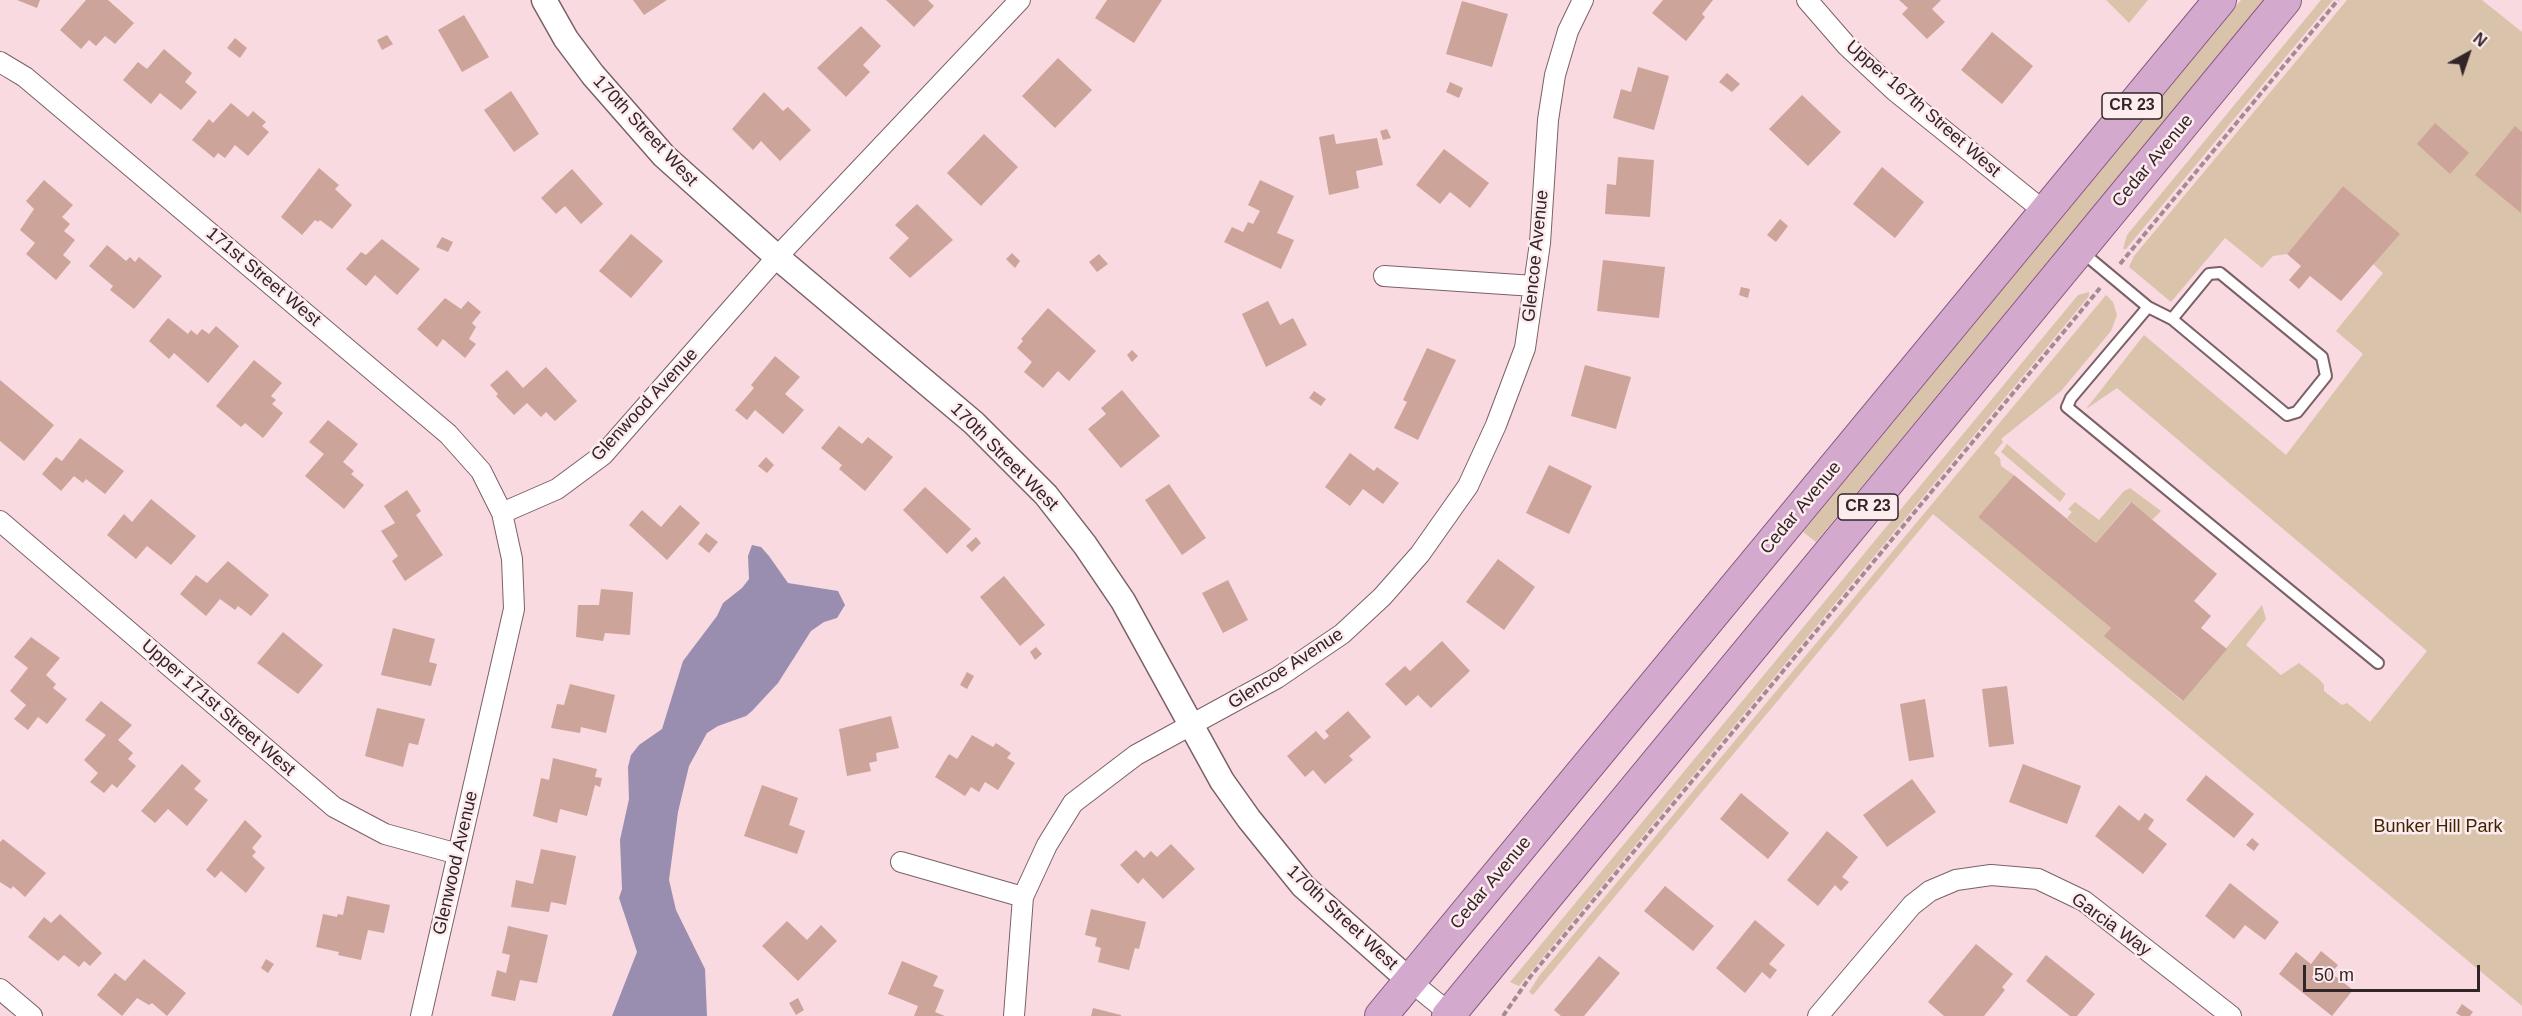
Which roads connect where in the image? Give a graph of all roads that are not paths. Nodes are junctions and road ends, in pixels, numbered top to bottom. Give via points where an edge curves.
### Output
1 (544, 0) edge
2 (1020, 0) edge
3 (1583, 0) edge
4 (1807, 0) edge
5 (2220, 0) edge
6 (2285, 0) edge
7 (0, 63) edge
8 (2045, 212) junction
9 (2079, 250) junction
10 (777, 257) junction
11 (1384, 276) dead end
12 (1534, 286) junction
13 (2148, 307) junction
14 (2172, 319) junction
15 (502, 513) junction
16 (0, 521) edge
17 (2378, 663) dead end
18 (1191, 723) junction
19 (458, 854) junction
20 (901, 862) dead end
21 (1023, 897) junction
22 (1410, 981) junction
23 (0, 989) edge
24 (1450, 1015) edge
25 (32, 1016) edge
26 (421, 1016) edge
27 (1014, 1016) edge
28 (1381, 1016) edge
29 (1818, 1016) edge
30 (2231, 1016) edge

1 - 10 street, 170th Street West via 566,39 627,116 694,185
2 - 10 street, Glenwood Avenue
3 - 12 street, Glencoe Avenue via 1568,31 1553,86
4 - 8 street, Upper 167th Street West via 1847,46 1895,91
5 - 8 main road, Cedar Avenue / CR 23
6 - 9 main road, Cedar Avenue / CR 23
7 - 15 street, 171st Street West via 25,76 448,434 481,471
8 - 22 main road, Cedar Avenue / CR 23
9 - 13 lane
9 - 24 main road, Cedar Avenue / CR 23
10 - 15 street, Glenwood Avenue via 603,456 557,489
10 - 18 street, 170th Street West via 974,423 1046,495 1123,601
11 - 12 street
12 - 18 street, Glencoe Avenue via 1525,348 1496,425 1468,486 1420,554 1342,634 1225,709
13 - 14 lane
13 - 17 lane via 2067,407
14 - 14 lane via 2287,415 2297,412 2326,376 2322,357 2220,273 2209,274
15 - 19 street, Glenwood Avenue via 512,559 514,609
16 - 19 street, Upper 171st Street West via 334,807 384,834
18 - 21 street, Glencoe Avenue via 1136,755 1073,803 1047,845
18 - 22 street, 170th Street West via 1222,781 1303,886
19 - 26 street, Glenwood Avenue
20 - 21 street
21 - 27 street, Glencoe Avenue
22 - 24 street, 170th Street West
22 - 28 main road, Cedar Avenue / CR 23
23 - 25 street
29 - 30 street, Garcia Way via 1912,905 1930,891 1956,880 1992,875 2038,879 2084,902

